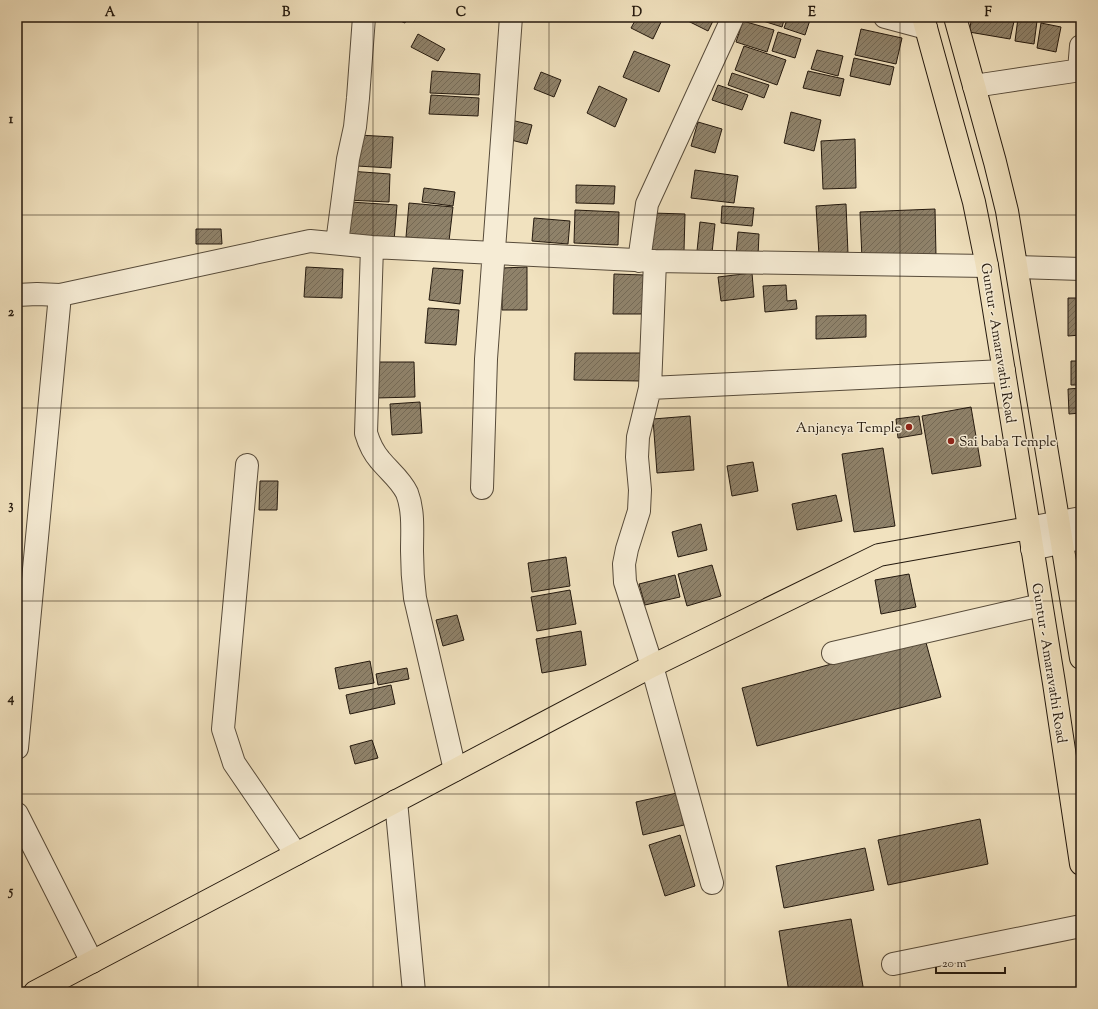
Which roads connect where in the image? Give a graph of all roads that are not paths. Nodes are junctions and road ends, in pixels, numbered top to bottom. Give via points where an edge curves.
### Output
1 (364, 17) edge
2 (511, 17) edge
3 (733, 17) edge
4 (884, 17) edge
5 (954, 17) edge
6 (924, 23) edge
7 (1081, 46) edge
8 (1080, 70) edge
9 (974, 86) junction
10 (337, 243) junction
11 (372, 247) junction
12 (495, 253) junction
13 (647, 261) junction
14 (986, 266) junction
15 (1017, 267) junction
16 (1081, 268) edge
17 (17, 295) edge
18 (60, 295) junction
19 (1004, 371) junction
20 (650, 388) junction
21 (247, 465) dead end
22 (482, 488) dead end
23 (1081, 518) edge
24 (1029, 528) junction
25 (1067, 534) edge
26 (1032, 549) junction
27 (1041, 605) junction
28 (833, 653) dead end
29 (1081, 658) edge
30 (652, 666) junction
31 (17, 748) edge
32 (456, 770) junction
33 (396, 801) junction
34 (17, 814) edge
35 (296, 854) junction
36 (1081, 864) edge
37 (712, 883) dead end
38 (1081, 926) edge
39 (92, 962) junction
40 (893, 964) dead end
41 (35, 992) edge
42 (414, 992) edge

1 - 10 street via 356,120
2 - 12 street
3 - 13 street via 647,204
4 - 6 street
5 - 9 main road
6 - 14 main road, Guntur - Amaravathi Road via 974,202
7 - 8 street
8 - 9 street
9 - 15 main road via 1007,211
10 - 11 street
10 - 18 street via 310,241
11 - 12 street
11 - 32 street via 366,433 371,447 400,482 411,503 415,598
12 - 13 street
12 - 22 street via 486,374
13 - 14 street
13 - 20 street
14 - 19 main road, Guntur - Amaravathi Road
15 - 16 street
15 - 25 main road
17 - 18 street
18 - 31 street
19 - 20 street
19 - 24 main road, Guntur - Amaravathi Road
20 - 30 street via 638,438 639,511 624,564 625,582
21 - 35 street via 223,729 234,763
23 - 25 street
24 - 25 street
24 - 26 main road, Guntur - Amaravathi Road
24 - 30 main road via 879,555
25 - 26 street
25 - 29 main road
26 - 27 main road, Guntur - Amaravathi Road
27 - 28 street
27 - 36 main road, Guntur - Amaravathi Road
30 - 32 main road
30 - 37 street
32 - 33 main road
33 - 35 main road
33 - 42 street
34 - 39 street
35 - 39 main road
38 - 40 street
39 - 41 main road

